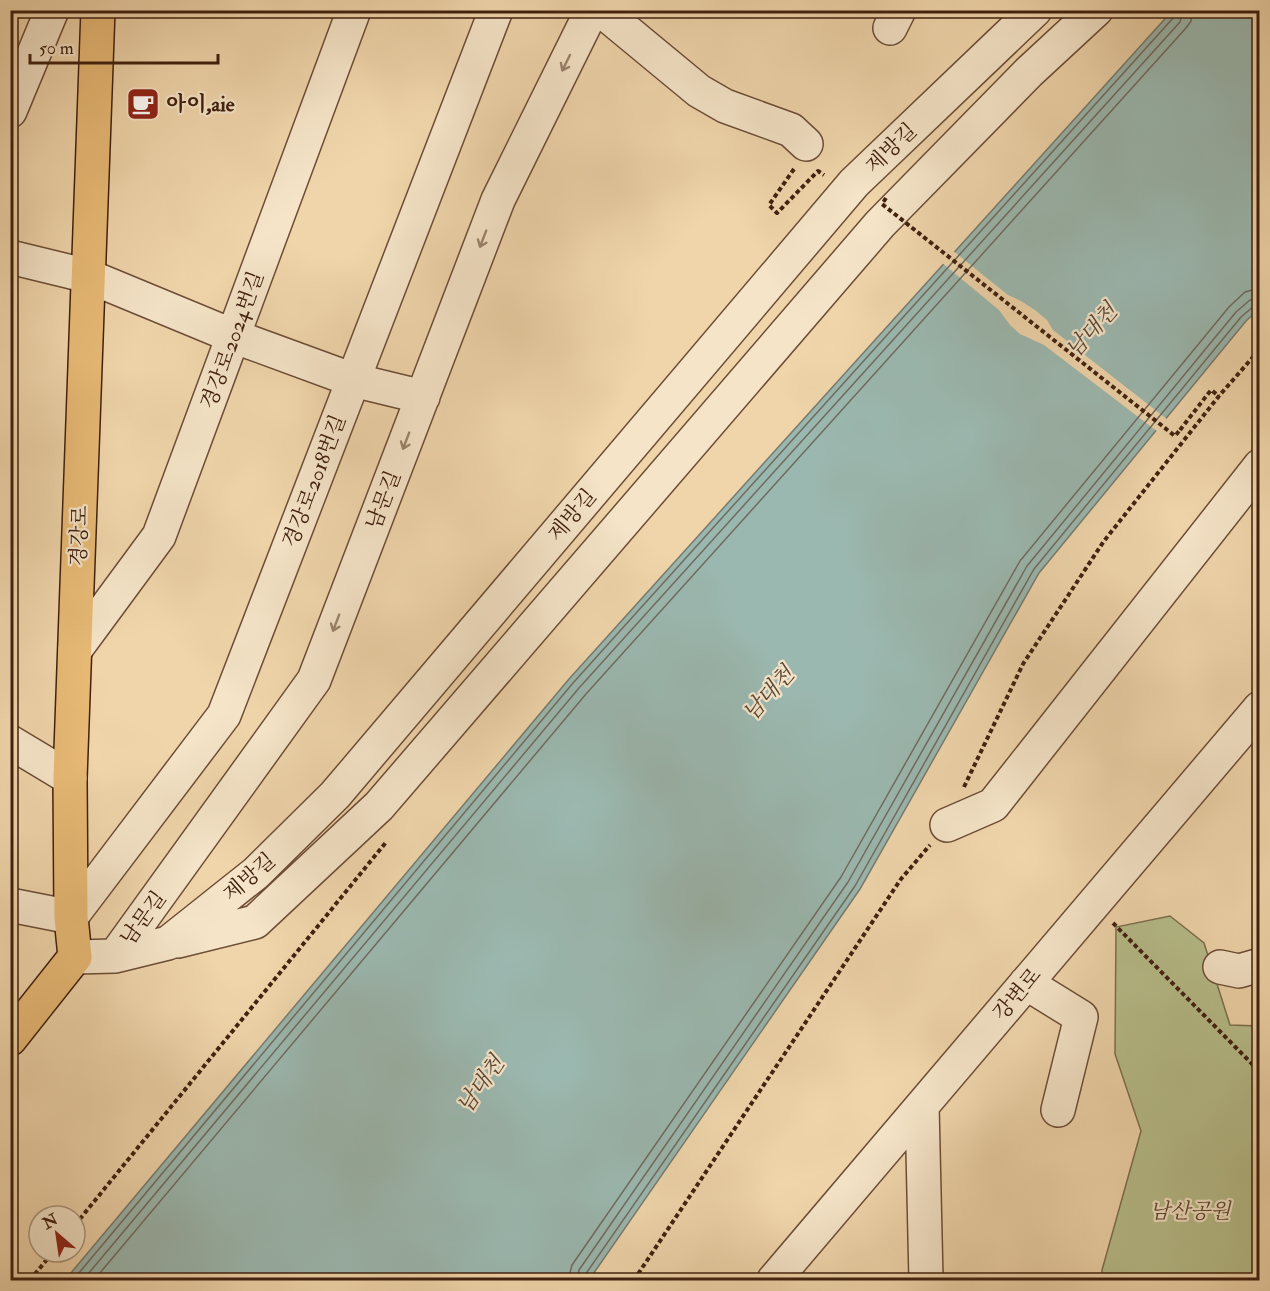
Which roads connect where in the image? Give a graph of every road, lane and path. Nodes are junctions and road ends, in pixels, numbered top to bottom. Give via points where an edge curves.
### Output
1 (52, 10) edge
2 (98, 10) edge
3 (354, 10) edge
4 (496, 10) edge
5 (592, 10) edge
6 (601, 10) edge
7 (1035, 10) edge
8 (1096, 10) edge
9 (10, 111) edge
10 (806, 144) joint
11 (827, 178) dead end
12 (886, 198) dead end
13 (10, 257) edge
14 (88, 276) junction
15 (233, 336) junction
16 (353, 380) junction
17 (1219, 396) dead end
18 (423, 397) junction
19 (1260, 466) edge
20 (75, 650) junction
21 (1260, 708) edge
22 (10, 742) edge
23 (70, 778) junction
24 (947, 825) dead end
25 (1094, 903) junction
26 (10, 905) edge
27 (71, 917) junction
28 (168, 943) junction
29 (116, 956) junction
30 (75, 957) junction
31 (1260, 965) edge
32 (1220, 967) dead end
33 (1026, 983) junction
34 (10, 1039) edge
35 (1260, 1072) edge
36 (922, 1106) junction
37 (1058, 1110) dead end
38 (43, 1264) edge
39 (30, 1281) edge
40 (774, 1281) edge
41 (926, 1281) edge

1 - 9 street
2 - 14 main road, 경강로
3 - 15 street, 경강로2024번길
4 - 16 street, 경강로2018번길
5 -> 18 street, 남문길 via 498,200
6 - 10 street via 699,91 725,106 791,130
7 - 28 street, 제방길 via 854,183 334,795 256,873
8 - 28 street via 1029,72 880,224 379,806 255,922
10 - 11 path via 805,154 769,205 777,213 818,171
12 - 17 path, bridge via 882,204 1175,436 1211,390
13 - 14 street
14 - 15 street
14 - 20 main road, 경강로
15 - 16 street
15 - 20 street, 경강로2024번길 via 159,536
16 - 18 street
16 - 27 street, 경강로2018번길 via 224,715
18 -> 29 street, 남문길 via 314,680
19 - 24 street via 993,805
20 - 23 main road, 경강로
21 - 25 street, 강변로
22 - 23 street
23 - 27 main road, 경강로
25 - 33 street, 강변로
25 - 35 path
26 - 27 street
27 - 30 main road, 경강로
28 - 29 street, 제방길
29 - 30 street, 제방길
30 - 34 main road
31 - 32 street via 1239,971
33 - 36 street, 강변로
33 - 37 street via 1081,1017
36 - 40 street, 강변로
36 - 41 street
38 - 39 path

